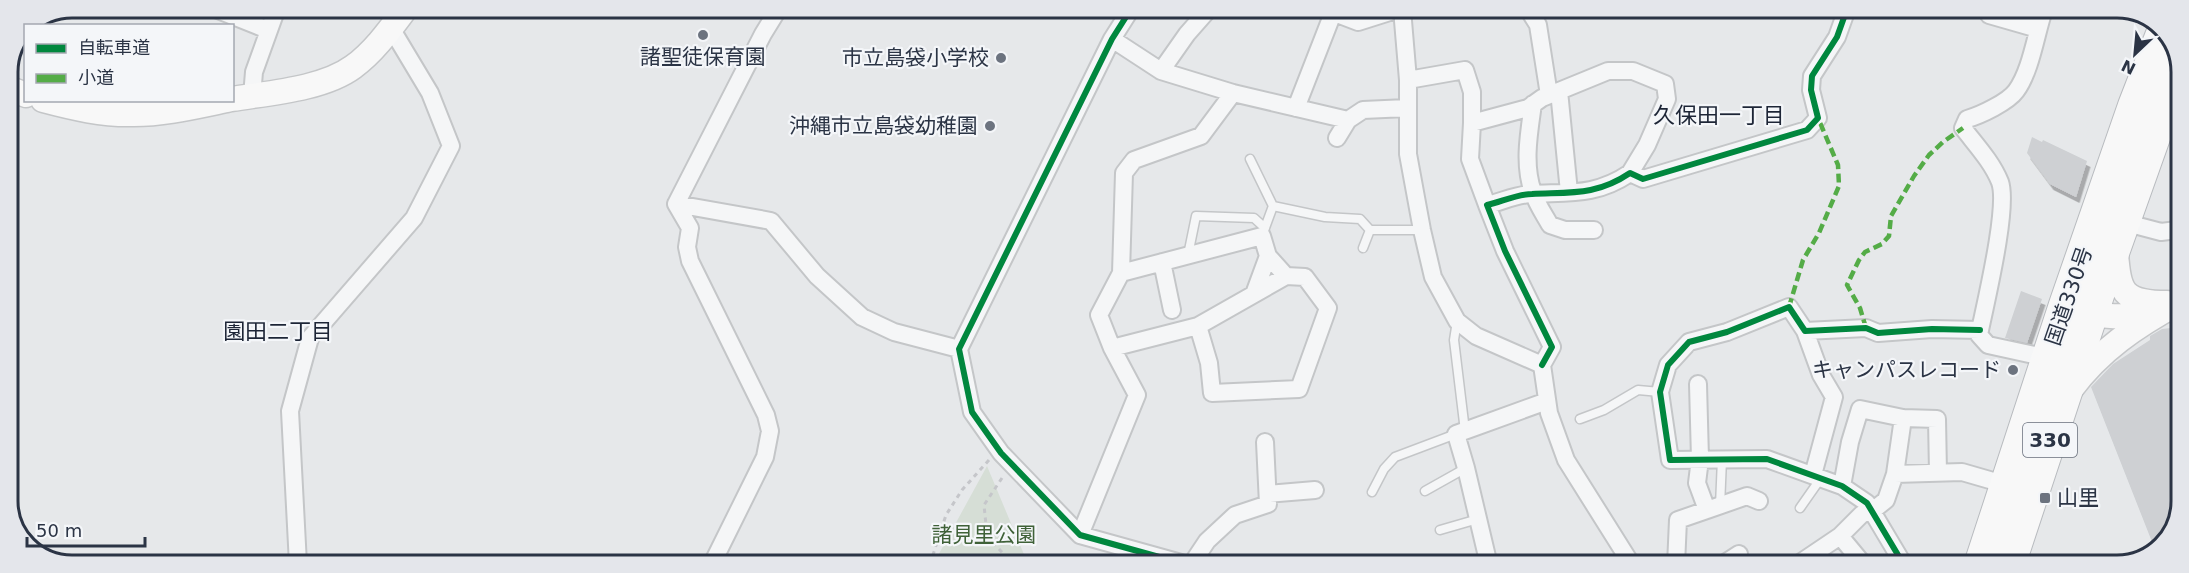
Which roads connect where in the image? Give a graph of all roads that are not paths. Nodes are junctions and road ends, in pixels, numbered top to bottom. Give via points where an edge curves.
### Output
1 (238, 18) edge
2 (273, 18) edge
3 (398, 18) edge
4 (773, 18) edge
5 (1125, 18) edge
6 (1201, 18) edge
7 (1327, 18) edge
8 (1347, 18) edge
9 (1371, 18) edge
10 (1401, 18) edge
11 (1534, 18) edge
12 (1844, 18) edge
13 (2000, 18) edge
14 (2041, 18) edge
15 (391, 28) junction
16 (2038, 29) junction
17 (268, 30) junction
18 (1112, 39) junction
19 (2160, 39) edge
20 (1161, 71) junction
21 (1408, 80) junction
22 (2171, 89) edge
23 (1233, 93) junction
24 (1554, 93) junction
25 (242, 98) edge
26 (50, 102) edge
27 (214, 102) edge
28 (1533, 104) junction
29 (1296, 108) junction
30 (1407, 108) junction
31 (1348, 120) junction
32 (1472, 123) junction
33 (1337, 138) dead end
34 (1250, 159) dead end
35 (1630, 173) junction
36 (1569, 192) junction
37 (1533, 193) junction
38 (676, 204) junction
39 (1487, 205) junction
40 (1273, 206) junction
41 (1371, 230) junction
42 (1422, 230) junction
43 (1594, 230) dead end
44 (2171, 231) edge
45 (1263, 232) junction
46 (2119, 232) junction
47 (1363, 248) dead end
48 (1188, 255) junction
49 (1268, 256) junction
50 (1162, 262) junction
51 (1121, 273) junction
52 (1286, 276) junction
53 (1254, 294) junction
54 (2171, 303) edge
55 (2171, 306) edge
56 (2171, 307) edge
57 (1172, 310) dead end
58 (2078, 310) junction
59 (1458, 321) junction
60 (1198, 326) junction
61 (1980, 330) junction
62 (1805, 331) junction
63 (1112, 348) junction
64 (959, 349) junction
65 (2048, 358) junction
66 (1542, 365) junction
67 (1698, 384) dead end
68 (1660, 392) junction
69 (2063, 400) junction
70 (1547, 401) junction
71 (1903, 418) junction
72 (1580, 419) dead end
73 (1460, 433) junction
74 (1265, 442) dead end
75 (1700, 459) junction
76 (1722, 459) junction
77 (1466, 468) junction
78 (1938, 473) junction
79 (1895, 474) junction
80 (1817, 476) junction
81 (2007, 485) junction
82 (1842, 486) junction
83 (1315, 490) dead end
84 (1425, 491) dead end
85 (1371, 492) dead end
86 (1268, 494) junction
87 (1759, 501) dead end
88 (1714, 508) junction
89 (1800, 508) dead end
90 (1871, 512) junction
91 (1479, 519) junction
92 (1440, 530) dead end
93 (1080, 535) junction
94 (1840, 536) junction
95 (298, 555) edge
96 (716, 555) edge
97 (1132, 555) edge
98 (1197, 555) edge
99 (1487, 555) edge
100 (1626, 555) edge
101 (1677, 555) edge
102 (1812, 555) edge
103 (1856, 555) edge
104 (1898, 555) edge
105 (1983, 555) edge
106 (2012, 555) edge

1 - 17 street
2 - 17 street
3 - 15 street
4 - 38 street
5 - 18 street
6 - 20 street
7 - 29 street
8 - 9 street via 1358,22
10 - 21 street
11 - 24 street
12 - 35 street via 1837,37 1812,76 1810,90 1818,118 1807,130 1643,179
13 - 16 street
14 - 16 street
15 - 25 street via 353,67 332,79
15 - 95 street via 430,93 451,146 414,218 310,338 290,411
16 - 61 street via 2016,92 1982,115 1967,119 1963,128 2001,184 2002,212
17 - 25 street
18 - 20 street
18 - 64 street
19 - 58 highway, 国道330号 / 330 via 2134,106
20 - 23 street
21 - 30 street
21 - 32 street via 1465,70 1473,92
22 - 46 highway, 国道330号 / 330
23 - 29 street
23 - 51 street via 1201,136 1134,160 1124,173
24 - 28 street
24 - 35 street via 1608,71 1633,71 1665,84 1667,99
24 - 36 street
26 - 27 street via 76,109 136,114
28 - 32 street
28 - 37 street via 1528,140
29 - 31 street
30 - 31 street via 1363,110
30 - 42 street via 1408,154
31 - 33 street
32 - 39 street via 1470,159
34 - 40 lane
35 - 36 street via 1613,185
36 - 37 street
37 - 39 street
37 - 43 street via 1550,225 1565,230
38 - 64 street via 771,221 817,276 862,317 894,332
38 - 96 street via 690,228 690,261 766,415 770,431 765,457
39 - 66 street via 1552,347
40 - 41 lane via 1325,217 1360,219
40 - 45 lane
41 - 42 lane
41 - 47 lane
42 - 59 street via 1433,277
44 - 46 street
45 - 48 street
45 - 48 lane via 1254,218 1196,216
45 - 49 street
46 - 54 street via 2117,276 2122,290 2133,298
46 - 58 highway, 国道330号 / 330
48 - 50 street
49 - 52 street
49 - 53 street
50 - 51 street
50 - 57 street
51 - 63 street via 1099,315
52 - 53 street
52 - 60 street via 1305,277 1328,308 1299,389 1212,393 1209,363
53 - 60 street
55 - 58 street via 2132,316 2104,317
56 - 69 street via 2100,354
58 - 65 highway, 国道330号 / 330
58 - 69 highway, 国道330号 / 330
59 - 66 street via 1476,336
59 - 73 lane via 1454,340
60 - 63 street
61 - 62 street
61 - 65 street via 1979,335 1988,345
62 - 68 street via 1789,307 1727,332 1689,342 1668,365
62 - 80 street via 1821,375 1834,397
63 - 93 street via 1137,395
64 - 93 street via 972,412 1010,467
65 - 81 highway, 国道330号 / 330
66 - 70 street
67 - 75 street
68 - 72 lane via 1638,390
68 - 75 street via 1670,460
69 - 106 highway, 国道330号 / 330
70 - 73 street
70 - 100 street via 1566,460
71 - 78 street via 1936,419
71 - 79 street
71 - 82 street via 1860,410
73 - 77 street
73 - 85 lane via 1395,457
74 - 86 street
75 - 76 street
75 - 88 street via 1697,483
76 - 80 street via 1767,459
76 - 88 lane
77 - 84 lane
77 - 91 street
78 - 79 street
78 - 81 street via 1962,472
79 - 90 street via 1886,500
80 - 82 street
80 - 89 lane
81 - 105 highway, 国道330号 / 330
82 - 90 street via 1868,503
83 - 86 street
86 - 98 street via 1268,504 1235,515
87 - 88 street via 1747,496
88 - 101 street via 1678,520
90 - 94 street via 1862,514
90 - 104 street
91 - 92 lane
91 - 99 street
93 - 97 street
94 - 102 street
94 - 103 street

